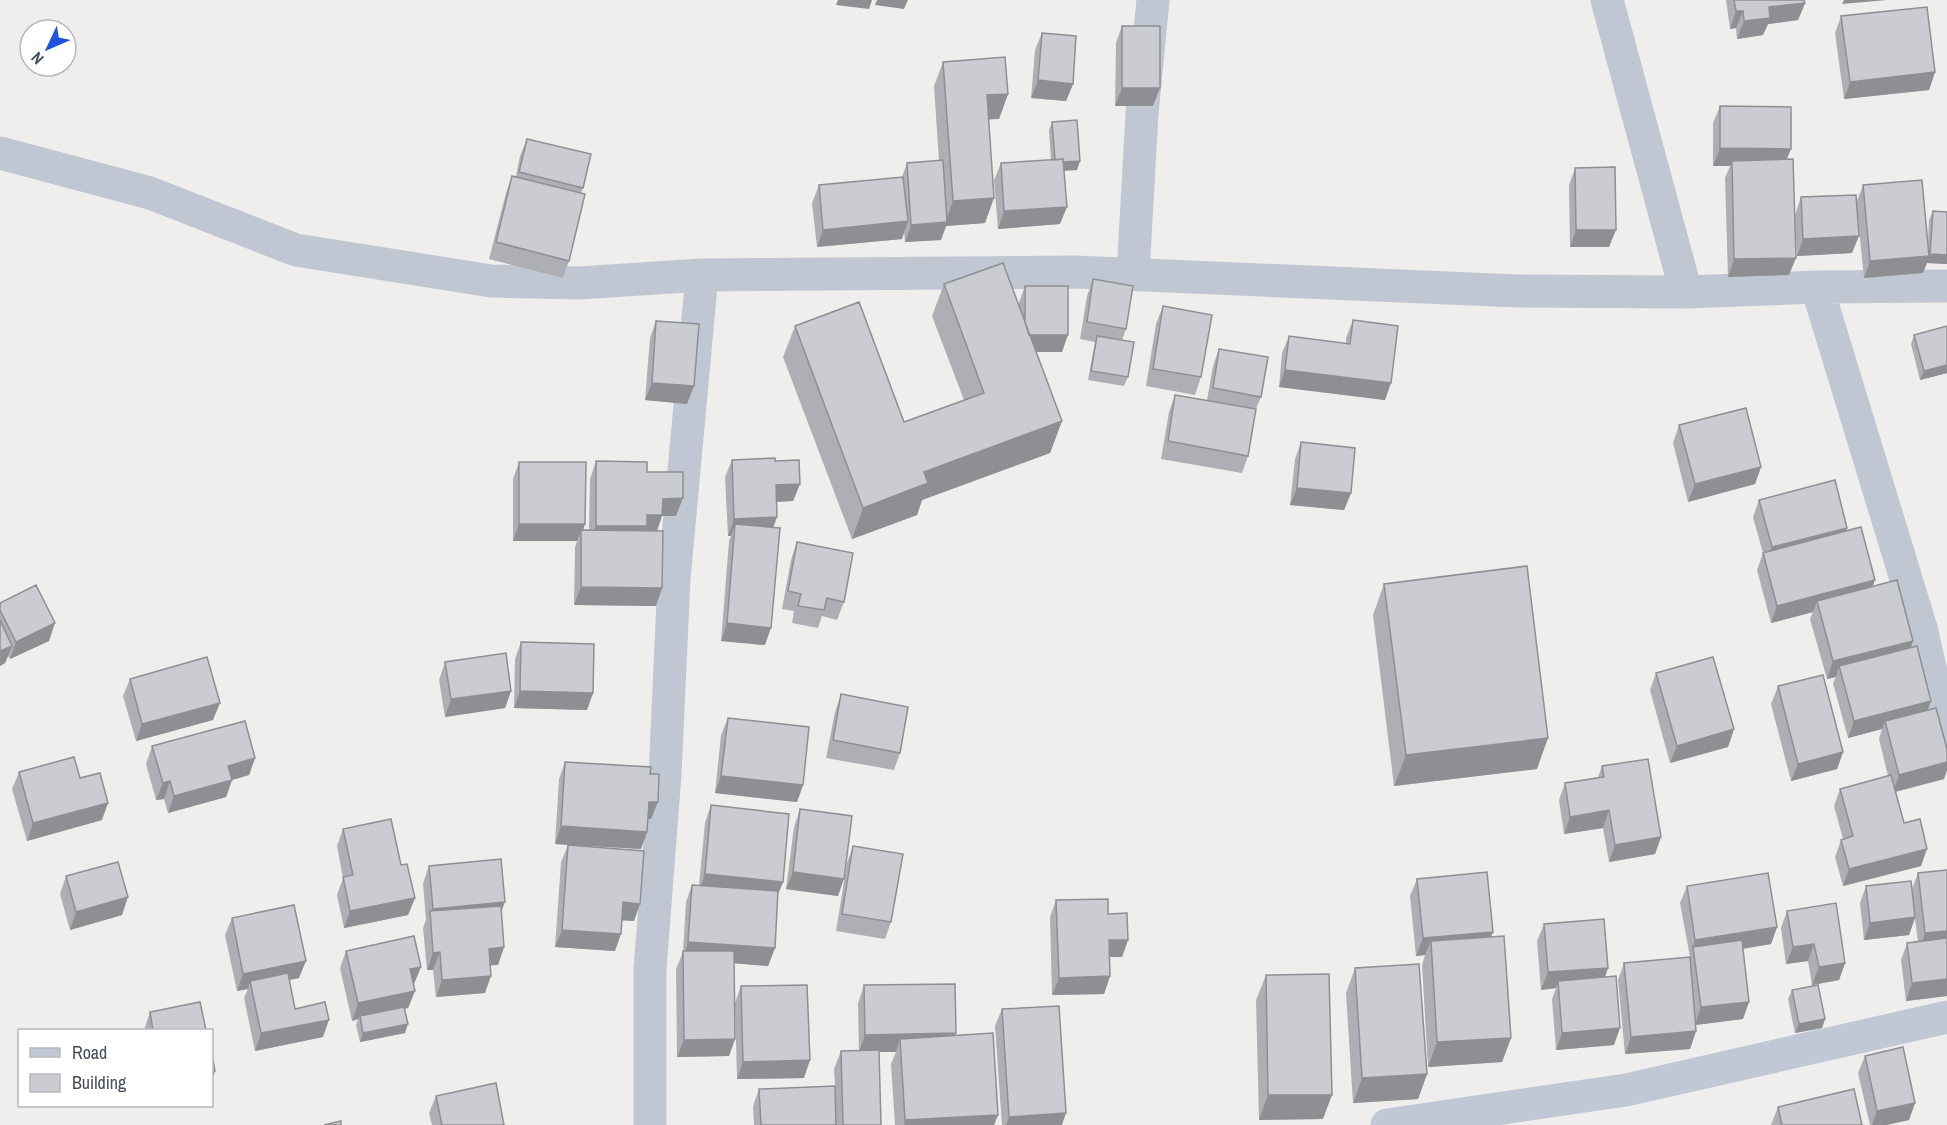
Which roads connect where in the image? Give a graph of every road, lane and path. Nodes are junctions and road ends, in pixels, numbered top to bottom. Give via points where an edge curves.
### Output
1 (1153, 0) edge
2 (1607, 0) edge
3 (0, 153) edge
4 (1133, 274) junction
5 (702, 275) junction
6 (1817, 286) junction
7 (1947, 286) edge
8 (1686, 292) junction
9 (1947, 742) edge
10 (1947, 1017) edge
11 (650, 1125) edge
12 (1387, 1125) edge

1 - 4 street
2 - 8 street
3 - 5 street via 150,193 296,250 491,281 579,283
4 - 5 street
4 - 8 street via 1517,291
5 - 11 street via 674,579 665,775 650,969
6 - 7 street
6 - 8 street
6 - 9 street via 1921,628
10 - 12 street via 1626,1090

